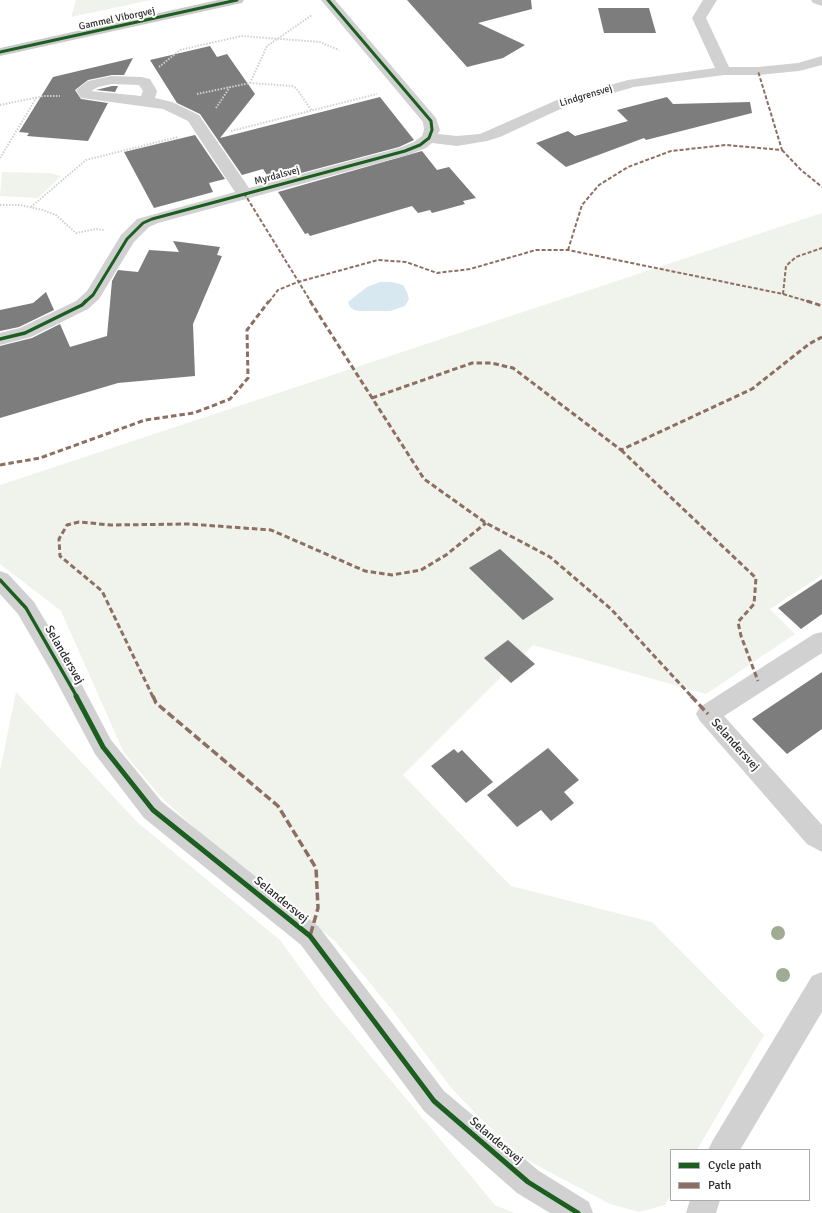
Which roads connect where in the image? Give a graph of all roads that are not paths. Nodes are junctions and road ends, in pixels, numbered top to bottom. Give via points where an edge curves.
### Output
1 (237, 0) edge
2 (710, 0) edge
3 (818, 0) edge
4 (822, 2) edge
5 (332, 4) edge
6 (0, 52) edge
7 (822, 60) edge
8 (724, 71) junction
9 (146, 101) junction
10 (429, 138) junction
11 (244, 193) junction
12 (0, 339) edge
13 (0, 580) edge
14 (822, 641) edge
15 (822, 840) edge
16 (822, 986) edge
17 (725, 1149) edge
18 (705, 1201) edge
19 (578, 1213) edge
20 (701, 1213) edge

1 - 6 main road, Gammel Viborgvej
2 - 8 street via 700,18
3 - 4 street
5 - 10 street via 431,121 432,130
7 - 8 street, Lindgrensvej via 799,67
8 - 10 street, Lindgrensvej via 633,83 562,103 482,138 457,141
9 - 9 street, Myrdalsvej via 150,91 145,82 141,81 120,79 93,84 85,88 84,94
9 - 11 street, Myrdalsvej via 167,105 194,118
10 - 11 street, Myrdalsvej via 405,151
11 - 12 street, Myrdalsvej via 143,223 127,238 93,295 82,305 25,333
13 - 19 street, Selandersvej via 26,608 103,747 153,810 310,936 434,1101 528,1182
14 - 15 street, Selandersvej via 708,714
16 - 17 street
18 - 20 street

